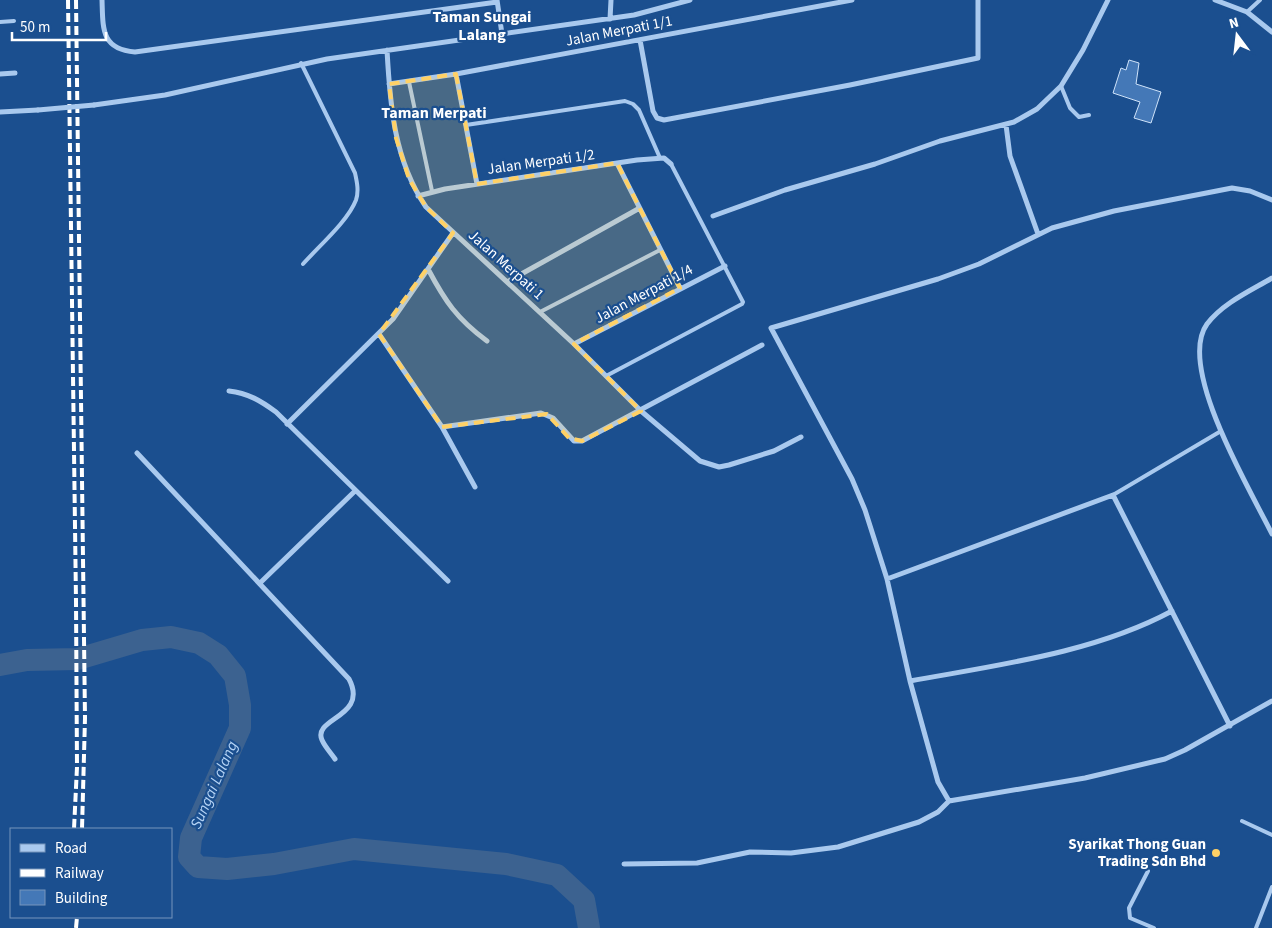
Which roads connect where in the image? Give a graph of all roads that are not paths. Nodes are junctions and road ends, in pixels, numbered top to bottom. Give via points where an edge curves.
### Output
1 (102, 0) edge
2 (611, 0) edge
3 (690, 0) edge
4 (852, 0) edge
5 (978, 0) edge
6 (1108, 0) edge
7 (1215, 0) edge
8 (1260, 0) edge
9 (497, 1) edge
10 (476, 2) edge
11 (1247, 12) junction
12 (610, 19) junction
13 (14, 21) dead end
14 (0, 22) edge
15 (1272, 32) edge
16 (502, 34) junction
17 (640, 40) junction
18 (387, 50) junction
19 (301, 63) junction
20 (15, 73) dead end
21 (0, 74) edge
22 (456, 74) junction
23 (409, 82) junction
24 (389, 84) junction
25 (1061, 86) junction
26 (0, 112) edge
27 (1089, 114) dead end
28 (466, 125) junction
29 (1006, 125) junction
30 (660, 158) junction
31 (669, 162) joint
32 (617, 163) junction
33 (477, 184) junction
34 (432, 191) junction
35 (418, 196) junction
36 (1272, 200) edge
37 (638, 208) junction
38 (713, 216) dead end
39 (452, 234) junction
40 (1038, 234) junction
41 (660, 250) junction
42 (303, 264) dead end
43 (725, 266) junction
44 (428, 269) junction
45 (1272, 278) edge
46 (507, 282) junction
47 (680, 288) junction
48 (540, 312) junction
49 (379, 334) junction
50 (487, 341) dead end
51 (574, 344) junction
52 (762, 345) dead end
53 (606, 376) junction
54 (228, 391) dead end
55 (641, 411) junction
56 (287, 424) junction
57 (442, 427) junction
58 (1221, 431) junction
59 (801, 437) dead end
60 (137, 453) dead end
61 (475, 487) dead end
62 (355, 491) junction
63 (1113, 495) junction
64 (1272, 534) edge
65 (887, 579) junction
66 (448, 581) dead end
67 (260, 583) junction
68 (1172, 612) junction
69 (910, 681) junction
70 (1272, 701) edge
71 (1230, 726) junction
72 (335, 759) dead end
73 (949, 802) junction
74 (1242, 822) dead end
75 (1272, 835) edge
76 (624, 864) dead end
77 (1148, 871) dead end
78 (1272, 887) edge
79 (1154, 928) edge
80 (1256, 928) edge

1 - 10 street via 102,26 106,37 121,51 135,52
2 - 12 street
3 - 12 street
4 - 17 street, Jalan Merpati 1/1
5 - 17 street via 980,51 978,58 971,61 664,120 657,118 654,111
6 - 25 street
7 - 11 street
8 - 11 lane
9 - 10 street
9 - 16 street
11 - 15 street
12 - 16 street
13 - 14 lane
16 - 18 street
17 - 22 street, Jalan Merpati 1/1
18 - 19 street
18 - 24 street, Jalan Merpati 1
19 - 26 street, bridge via 165,95 94,105
19 - 42 lane via 355,173 358,186 357,199 349,213
20 - 21 street
22 - 23 street, Jalan Merpati 1/1
22 - 28 street
23 - 24 street, Jalan Merpati 1/1
23 - 34 lane
24 - 35 street, Jalan Merpati 1 via 396,138
25 - 27 lane via 1074,114 1079,117
25 - 29 street via 1037,109
28 - 30 lane via 625,102 639,110
28 - 33 street
29 - 38 street via 785,190
29 - 40 street via 1010,156
30 - 31 street, Jalan Merpati 1/2
30 - 32 street, Jalan Merpati 1/2
31 - 43 lane
32 - 33 street, Jalan Merpati 1/2
32 - 37 street
33 - 34 street, Jalan Merpati 1/2
34 - 35 street, Jalan Merpati 1/2
35 - 39 street, Jalan Merpati 1
36 - 40 street via 1241,189 1223,190 1114,211
37 - 41 street
37 - 46 street
39 - 44 street
39 - 46 street, Jalan Merpati 1
40 - 65 street via 979,264 938,279 771,328 852,479
41 - 47 street
41 - 48 lane
43 - 47 street, Jalan Merpati 1/4
43 - 53 lane via 742,304
44 - 49 street
44 - 50 street via 447,304
45 - 58 street via 1230,302 1203,332 1200,347 1204,389
46 - 48 street, Jalan Merpati 1
47 - 51 street, Jalan Merpati 1/4
48 - 51 street, Jalan Merpati 1
49 - 56 street
49 - 57 street
51 - 53 street, Jalan Merpati 1
52 - 55 street
53 - 55 street, Jalan Merpati 1
54 - 56 street via 256,398
55 - 57 street via 582,441 574,441 552,418 541,413
55 - 59 street, Jalan Merpati 1 via 688,453 711,465 729,465
56 - 62 street
57 - 61 street
58 - 63 lane
58 - 64 street
60 - 67 street
62 - 66 street
62 - 67 street
63 - 65 street
63 - 68 street
65 - 69 street
67 - 72 street via 342,669 354,690 350,706 321,732 321,739
68 - 69 street via 1104,640 1003,664
68 - 71 street
69 - 73 street via 938,782
70 - 71 street
71 - 73 street via 1165,759 1085,778
73 - 76 street via 919,822 838,847 791,853 750,852 697,863
74 - 75 lane
77 - 79 lane via 1128,908 1128,914 1130,918
78 - 80 lane

